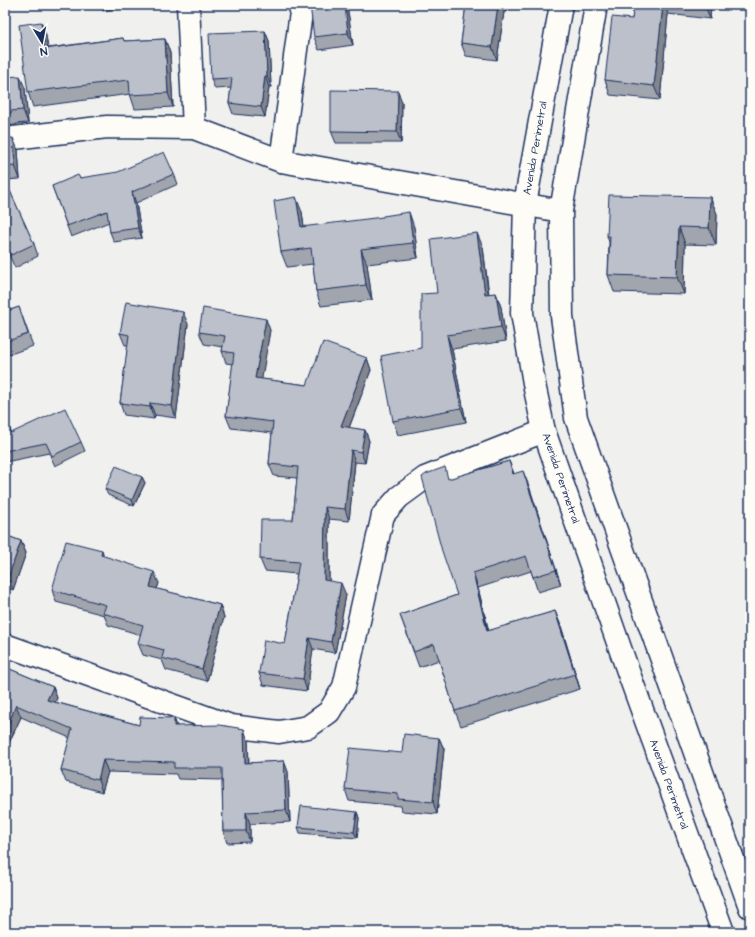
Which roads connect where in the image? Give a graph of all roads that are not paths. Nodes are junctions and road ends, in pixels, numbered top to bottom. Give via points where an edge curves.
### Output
1 (188, 5) edge
2 (302, 5) edge
3 (561, 5) edge
4 (596, 5) edge
5 (194, 128) junction
6 (5, 139) edge
7 (282, 161) junction
8 (525, 204) junction
9 (561, 211) junction
10 (544, 431) junction
11 (5, 645) edge
12 (750, 907) edge
13 (723, 932) edge

1 - 5 main road
2 - 7 main road
3 - 8 main road, Avenida Perimetral
4 - 9 main road
5 - 6 main road via 107,127
5 - 7 main road
7 - 8 main road
8 - 9 main road
8 - 10 main road, Avenida Perimetral via 522,313
9 - 12 main road via 562,316 576,418
10 - 11 main road via 425,478 399,497 383,515 344,687 329,712 308,727 279,732 231,726
10 - 13 main road, Avenida Perimetral

